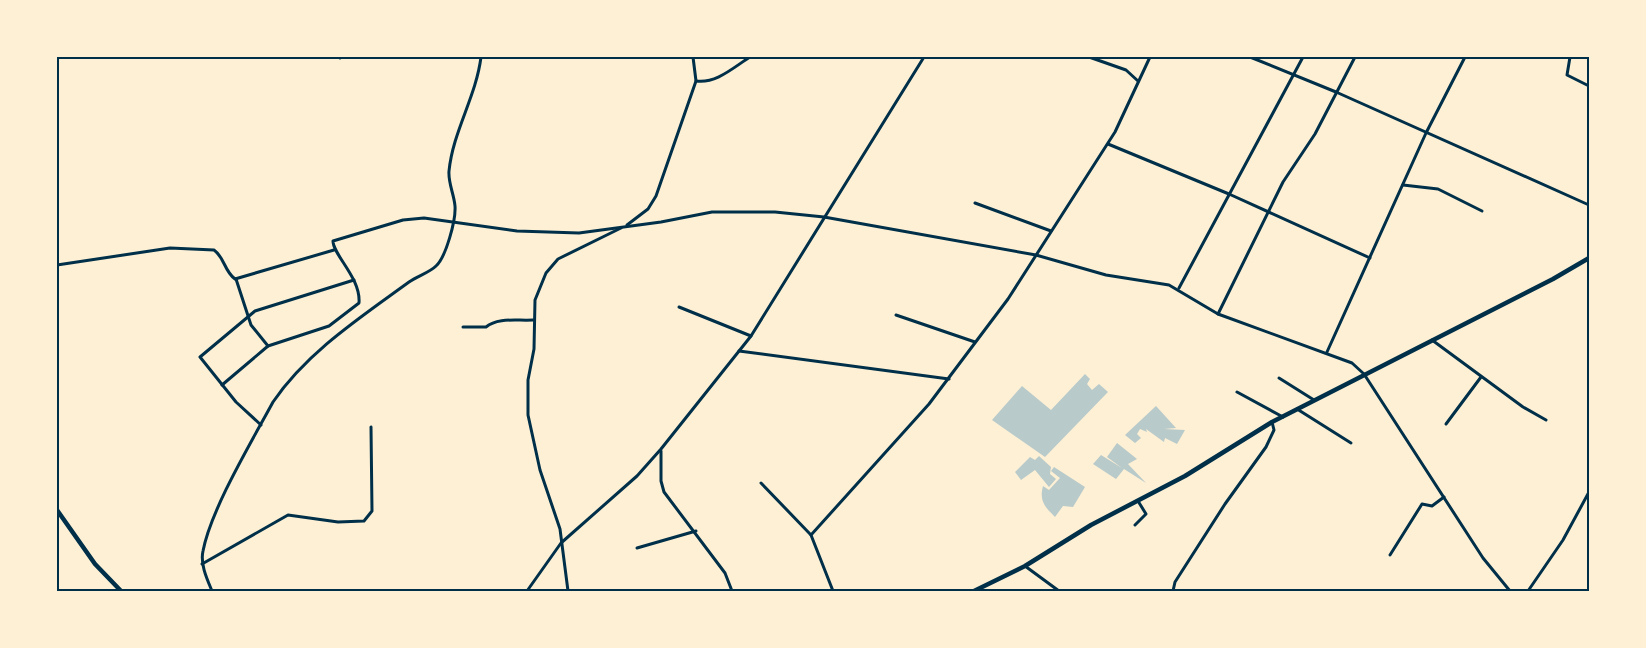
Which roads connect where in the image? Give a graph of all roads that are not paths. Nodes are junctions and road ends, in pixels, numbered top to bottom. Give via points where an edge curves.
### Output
1 (481, 57) edge
2 (693, 57) edge
3 (750, 57) edge
4 (924, 57) edge
5 (1089, 57) edge
6 (1150, 57) edge
7 (1250, 57) edge
8 (1303, 57) edge
9 (1355, 57) edge
10 (1465, 57) edge
11 (1570, 57) edge
12 (1294, 75) junction
13 (696, 81) junction
14 (1138, 81) junction
15 (1589, 86) edge
16 (1336, 92) junction
17 (1426, 133) junction
18 (1108, 144) junction
19 (1403, 185) junction
20 (1230, 195) junction
21 (975, 203) dead end
22 (1589, 205) edge
23 (1482, 211) dead end
24 (1269, 212) junction
25 (824, 217) junction
26 (454, 222) junction
27 (626, 226) junction
28 (1051, 231) junction
29 (334, 250) junction
30 (1036, 255) junction
31 (1370, 258) junction
32 (1589, 258) edge
33 (57, 265) edge
34 (236, 279) junction
35 (354, 280) junction
36 (1178, 288) junction
37 (679, 307) dead end
38 (1218, 314) junction
39 (896, 315) dead end
40 (248, 317) junction
41 (533, 320) junction
42 (463, 327) dead end
43 (751, 336) junction
44 (1432, 340) junction
45 (975, 342) junction
46 (268, 346) junction
47 (739, 351) junction
48 (1327, 352) junction
49 (1364, 374) junction
50 (1481, 377) junction
51 (1279, 378) dead end
52 (948, 379) junction
53 (222, 386) junction
54 (1237, 392) dead end
55 (1314, 400) junction
56 (1297, 409) junction
57 (1283, 417) junction
58 (1546, 420) dead end
59 (1272, 423) junction
60 (1446, 424) dead end
61 (261, 425) junction
62 (371, 427) dead end
63 (1350, 443) dead end
64 (661, 449) junction
65 (761, 483) dead end
66 (1589, 492) edge
67 (1444, 497) junction
68 (1138, 501) junction
69 (57, 510) edge
70 (1135, 525) dead end
71 (696, 531) junction
72 (811, 535) junction
73 (561, 543) junction
74 (637, 548) dead end
75 (1390, 555) dead end
76 (202, 564) junction
77 (1025, 566) junction
78 (121, 591) edge
79 (212, 591) edge
80 (527, 591) edge
81 (568, 591) edge
82 (732, 591) edge
83 (833, 591) edge
84 (974, 591) edge
85 (1059, 591) edge
86 (1173, 591) edge
87 (1510, 591) edge
88 (1528, 591) edge

1 - 26 street via 478,81 454,142 449,171
2 - 13 street
3 - 13 street via 717,77
4 - 25 street
5 - 14 street via 1126,70
6 - 14 street
7 - 12 street
8 - 12 street
9 - 16 street
10 - 17 street
11 - 15 street via 1567,75
12 - 16 street
12 - 20 street
13 - 27 street via 653,203
14 - 18 street
16 - 17 street
16 - 24 street
17 - 19 street
17 - 22 street
18 - 20 street
18 - 28 street
19 - 23 street via 1438,189
19 - 31 street
20 - 24 street
20 - 36 street
21 - 28 street
24 - 31 street
24 - 38 street
25 - 27 street via 712,212
25 - 30 street
25 - 43 street
26 - 27 street via 517,231 579,233
26 - 29 street via 404,220 333,241
26 - 61 street via 437,266 411,280 306,363 284,385
27 - 41 street via 571,251 552,265 539,285
28 - 30 street
29 - 34 street
29 - 35 street via 345,261
30 - 36 street via 1106,275
30 - 45 street
31 - 48 street
32 - 44 street
33 - 34 street via 170,248 214,250
34 - 40 street
35 - 40 street via 255,311
35 - 46 street via 360,303 334,324
36 - 38 street
37 - 43 street
38 - 48 street
39 - 45 street
40 - 46 street
40 - 53 street via 200,357
41 - 42 street via 499,320 486,327
41 - 73 street via 528,415
43 - 47 street
44 - 49 street
44 - 50 street
45 - 52 street
46 - 53 street
47 - 52 street
47 - 64 street
48 - 49 street via 1352,363
49 - 55 street
49 - 67 street
50 - 58 street
50 - 60 street
51 - 55 street
52 - 72 street
53 - 61 street
54 - 57 street
55 - 56 street
56 - 57 street
56 - 63 street
57 - 59 street
59 - 68 street
59 - 86 street via 1274,430 1266,447 1214,521
61 - 76 street via 216,513
62 - 76 street via 372,511 364,521 338,522 288,514
64 - 71 street via 664,492
64 - 73 street via 637,476
65 - 72 street
66 - 88 street via 1563,540
67 - 75 street via 1432,506 1422,504
67 - 87 street via 1483,558
68 - 70 street via 1146,514
68 - 77 street
69 - 78 street via 95,564
71 - 74 street
71 - 82 street via 725,573
72 - 83 street
73 - 80 street
73 - 81 street
76 - 79 street
77 - 84 street
77 - 85 street

